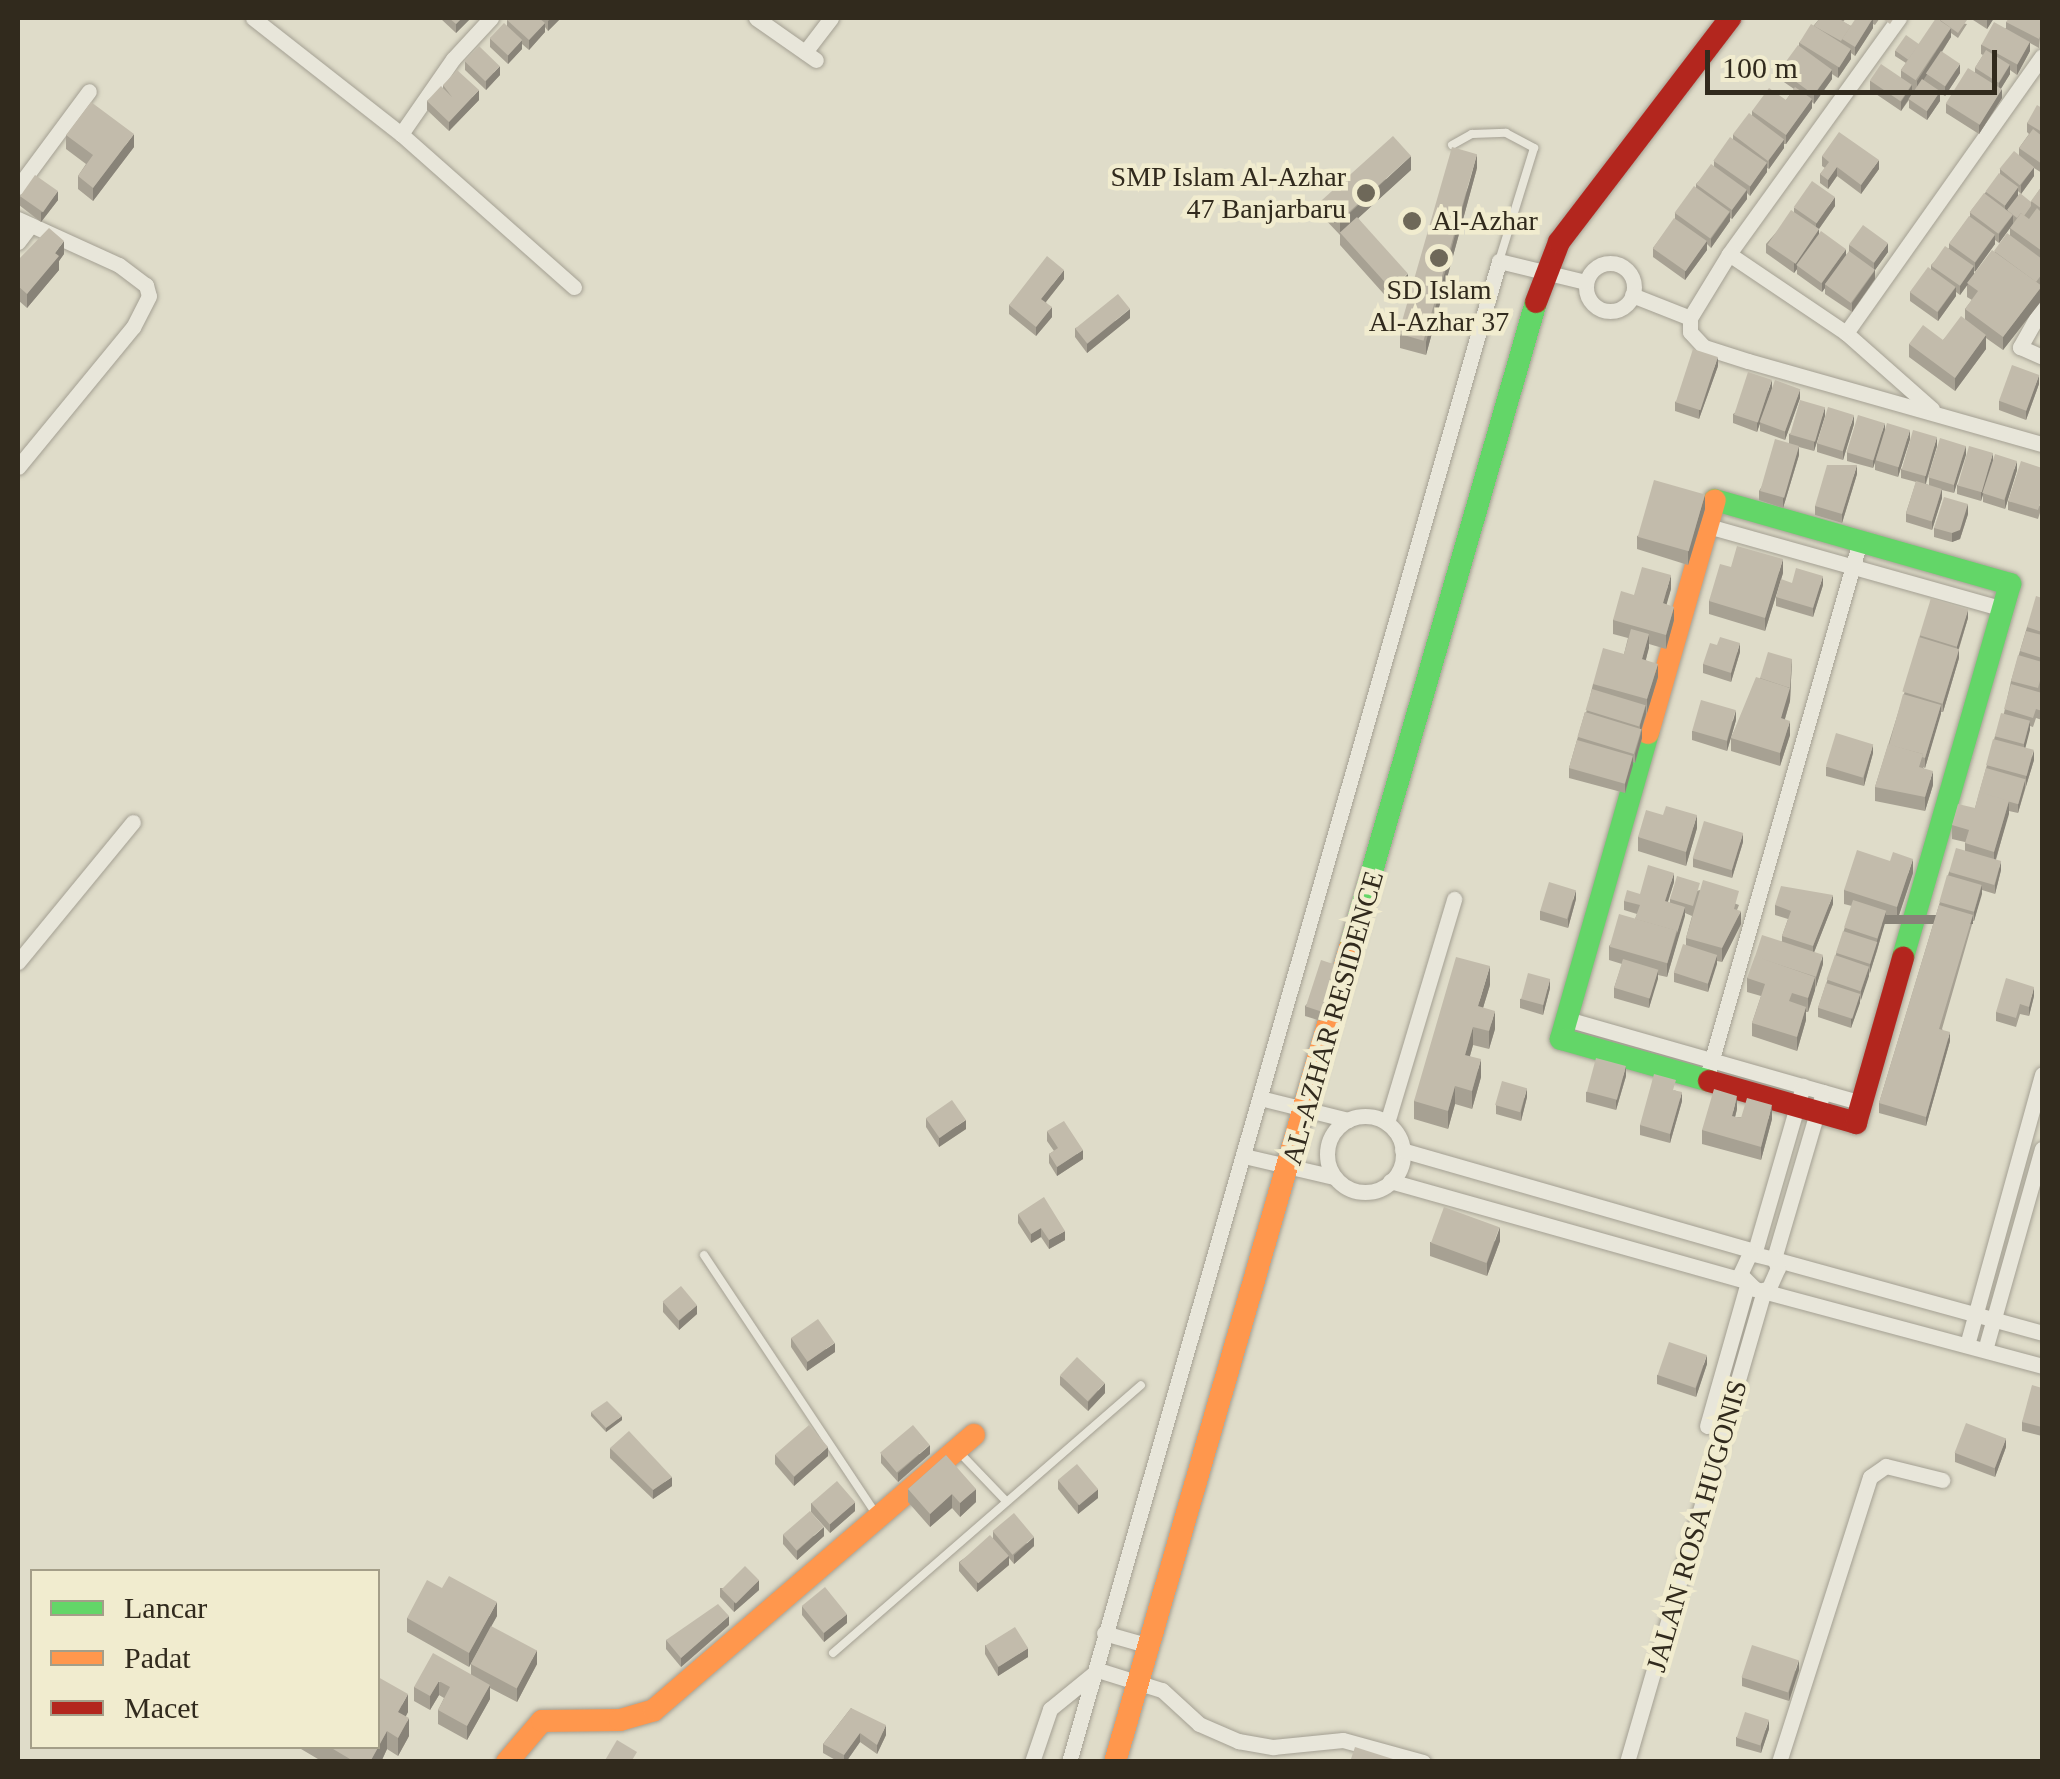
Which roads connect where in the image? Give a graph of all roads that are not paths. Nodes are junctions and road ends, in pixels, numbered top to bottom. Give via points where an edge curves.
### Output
1 (252, 18) edge
2 (491, 18) edge
3 (756, 18) edge
4 (830, 18) edge
5 (1730, 18) edge
6 (1898, 18) edge
7 (2042, 56) edge
8 (90, 91) dead end
9 (401, 134) junction
10 (1452, 145) edge
11 (18, 187) edge
12 (24, 222) edge
13 (18, 242) edge
14 (1729, 254) junction
15 (1499, 261) junction
16 (1546, 272) junction
17 (1586, 282) junction
18 (574, 287) dead end
19 (1632, 295) junction
20 (2042, 308) edge
21 (1690, 318) junction
22 (1846, 333) junction
23 (2042, 357) edge
24 (1939, 415) junction
25 (2042, 444) edge
26 (18, 467) edge
27 (1708, 526) junction
28 (1860, 541) junction
29 (1853, 567) junction
30 (2003, 609) junction
31 (134, 822) dead end
32 (1454, 898) dead end
33 (18, 962) edge
34 (1709, 1070) junction
35 (2042, 1074) edge
36 (1260, 1098) junction
37 (1810, 1099) junction
38 (1306, 1109) junction
39 (1348, 1120) junction
40 (1388, 1123) junction
41 (1402, 1150) junction
42 (2042, 1150) edge
43 (1244, 1156) junction
44 (1292, 1167) junction
45 (1462, 1167) junction
46 (1334, 1178) junction
47 (1390, 1181) junction
48 (1452, 1199) junction
49 (1756, 1251) junction
50 (704, 1255) dead end
51 (1774, 1259) junction
52 (1744, 1283) junction
53 (1766, 1289) junction
54 (1976, 1314) junction
55 (1994, 1320) junction
56 (2042, 1333) edge
57 (1967, 1345) junction
58 (1985, 1350) junction
59 (2042, 1366) edge
60 (1141, 1385) dead end
61 (1707, 1426) dead end
62 (966, 1443) joint
63 (1942, 1480) dead end
64 (1005, 1500) junction
65 (876, 1514) junction
66 (1104, 1634) junction
67 (1146, 1645) junction
68 (833, 1653) dead end
69 (1093, 1671) junction
70 (1137, 1680) junction
71 (506, 1762) edge
72 (1032, 1762) edge
73 (1070, 1762) edge
74 (1115, 1762) edge
75 (1423, 1762) edge
76 (1627, 1762) edge
77 (1779, 1762) edge

1 - 9 street
2 - 9 street via 452,59
3 - 4 street via 811,56
5 - 16 street, AL-AZHAR RESIDENCE via 1560,242
6 - 14 street
7 - 22 street
8 - 11 street
9 - 18 street
10 - 15 lane via 1472,134 1506,133 1534,148
12 - 13 street
12 - 26 street via 119,265 146,285 149,296 133,328
14 - 21 street
14 - 22 street
15 - 16 street
15 - 36 street, AL-AZHAR RESIDENCE
16 - 17 street
16 - 38 street, AL-AZHAR RESIDENCE
17 - 19 street via 1588,296 1603,310 1624,306
17 - 19 street via 1601,264 1616,264 1630,272
19 - 21 street
20 - 23 street via 2020,347
21 - 24 street via 1692,338 1704,347
22 - 24 street
24 - 25 street
27 - 28 street via 1715,500
27 - 29 street
27 - 34 street via 1561,1039
28 - 29 street
28 - 30 street via 2010,584
29 - 30 street
29 - 34 street
30 - 37 street via 1856,1123
31 - 33 street
32 - 40 street
34 - 37 street
35 - 54 street
36 - 38 street
36 - 43 street, AL-AZHAR RESIDENCE
37 - 49 street
37 - 51 street
38 - 39 street
38 - 44 street, AL-AZHAR RESIDENCE
39 - 40 street via 1369,1116
39 - 46 street via 1328,1146
40 - 41 street
41 - 45 street
41 - 47 street via 1401,1167
42 - 55 street
43 - 44 street
43 - 66 street, AL-AZHAR RESIDENCE
44 - 46 street
44 - 67 street, AL-AZHAR RESIDENCE
45 - 48 street
45 - 49 street
46 - 47 street via 1367,1193
47 - 48 street
48 - 52 street
49 - 51 street
49 - 52 street via 1741,1262
50 - 65 lane
51 - 53 street via 1778,1268
51 - 54 street
52 - 53 street
52 - 61 street, JALAN ROSA HUGONIS
53 - 57 street
53 - 76 street, JALAN ROSA HUGONIS
54 - 55 street
54 - 57 street
55 - 56 street
55 - 58 street
57 - 58 street
58 - 59 street
60 - 64 lane
62 - 64 lane
62 - 65 street
63 - 77 street via 1886,1466 1870,1477
64 - 68 lane
65 - 71 street via 654,1710 620,1720 542,1721
66 - 67 street
66 - 69 street, AL-AZHAR RESIDENCE
67 - 70 street, AL-AZHAR RESIDENCE
69 - 70 street
69 - 72 street via 1050,1710
69 - 73 street, AL-AZHAR RESIDENCE
70 - 74 street, AL-AZHAR RESIDENCE
70 - 75 street via 1169,1693 1200,1724 1238,1742 1273,1747 1343,1740

